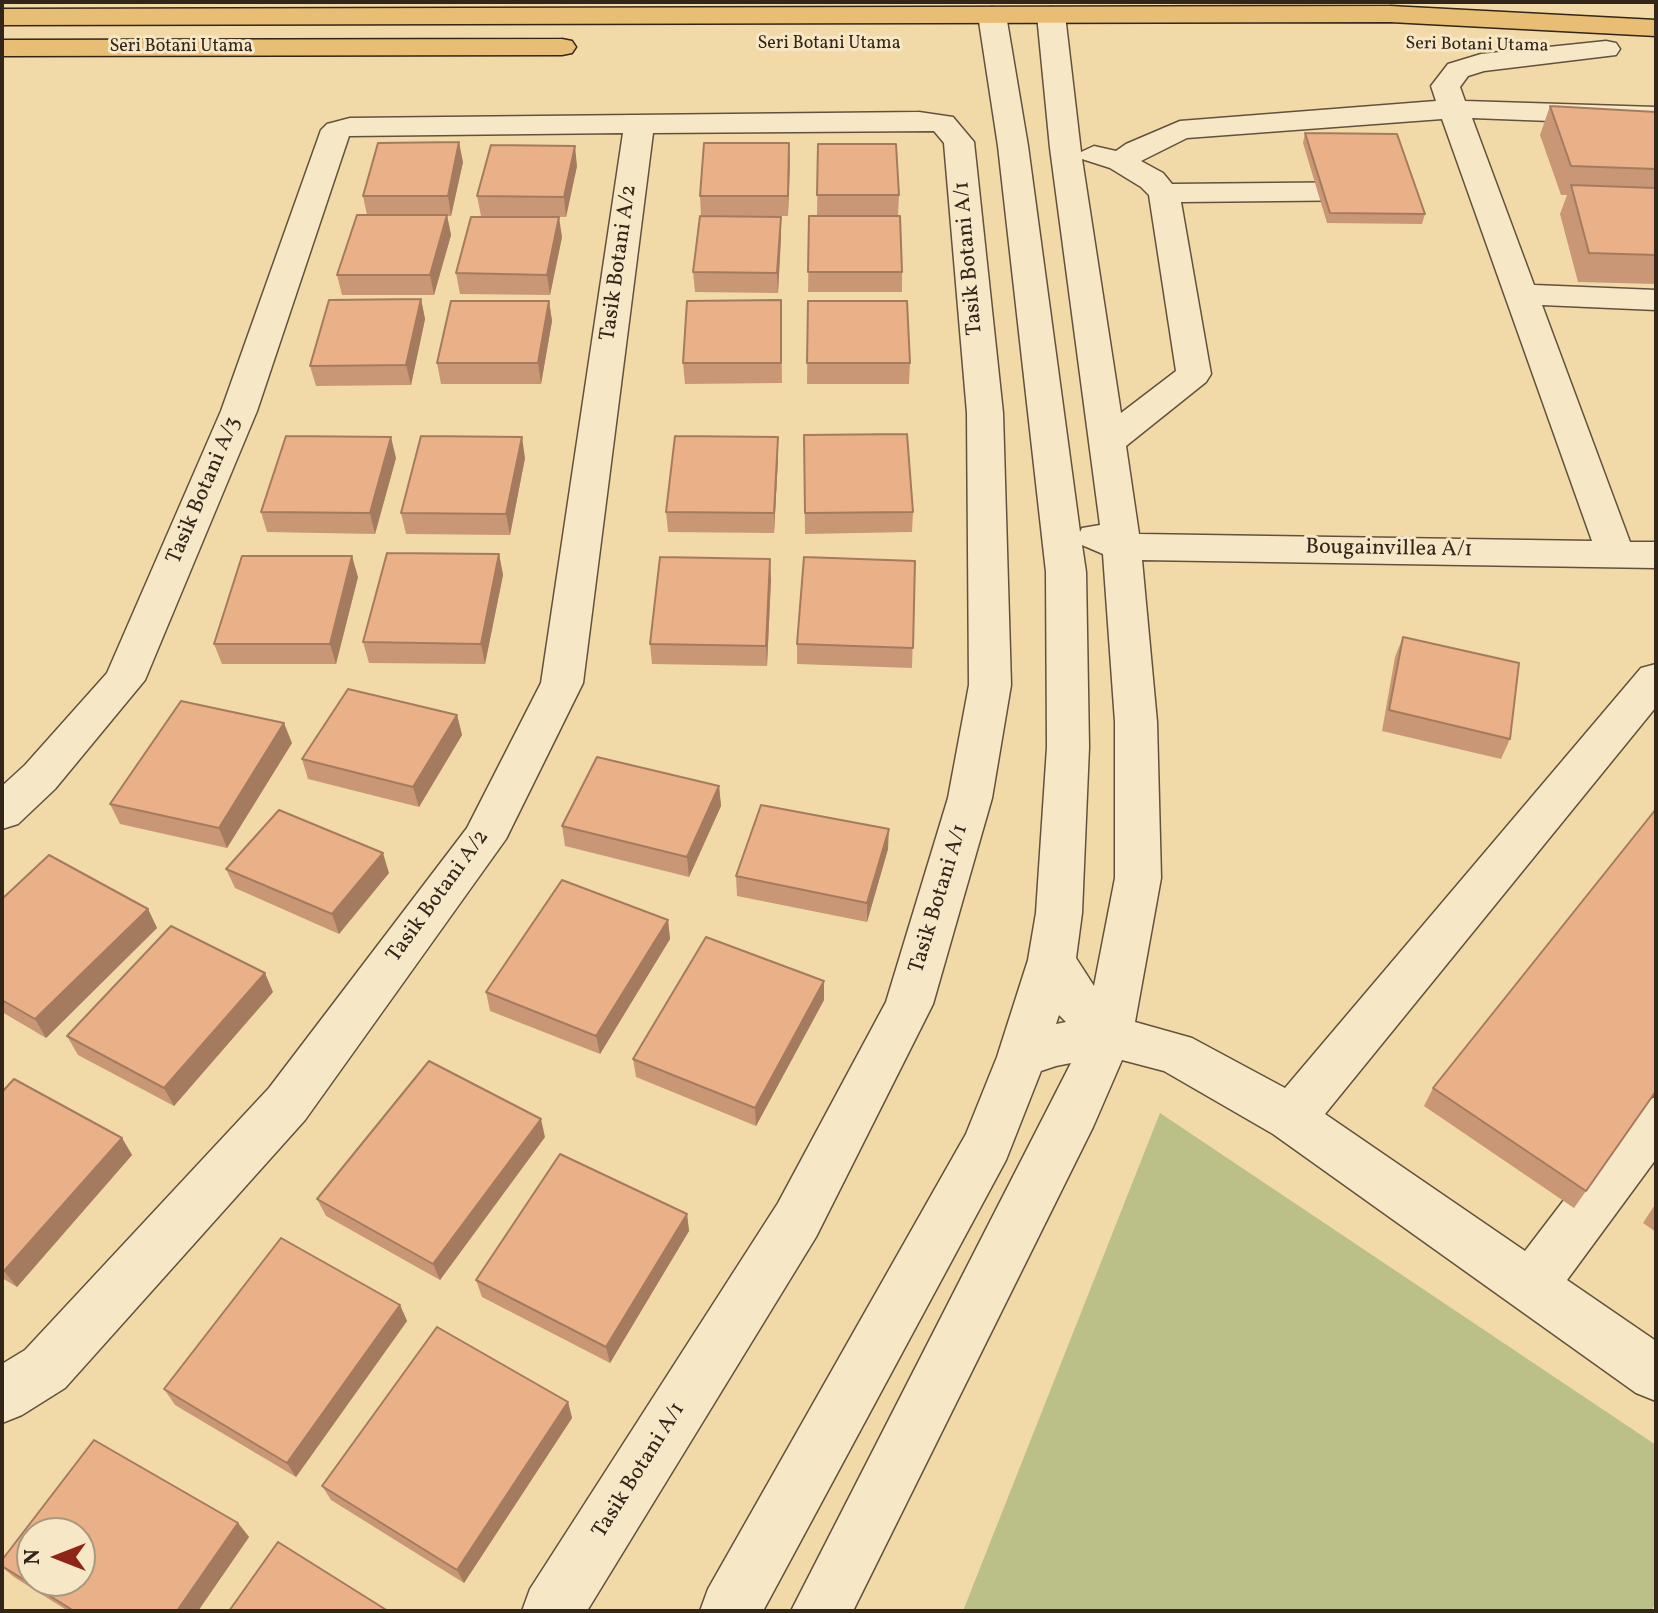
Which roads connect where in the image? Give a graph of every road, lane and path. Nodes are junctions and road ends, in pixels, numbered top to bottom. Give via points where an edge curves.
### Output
1 (2, 8) edge
2 (992, 15) junction
3 (1051, 15) junction
4 (2, 17) edge
5 (31, 17) junction
6 (1656, 28) edge
7 (998, 44) junction
8 (966, 45) dead end
9 (1056, 45) junction
10 (1086, 45) dead end
11 (1450, 45) dead end
12 (587, 46) dead end
13 (2, 48) edge
14 (1606, 49) junction
15 (1656, 52) edge
16 (1452, 109) junction
17 (1387, 113) junction
18 (1656, 116) edge
19 (639, 126) junction
20 (1397, 143) edge
21 (1013, 146) junction
22 (1065, 148) junction
23 (1121, 162) junction
24 (1403, 191) edge
25 (1164, 193) junction
26 (1520, 294) junction
27 (1656, 300) edge
28 (1106, 443) junction
29 (1060, 518) junction
30 (1122, 547) junction
31 (1615, 552) junction
32 (1656, 555) edge
33 (1066, 572) junction
34 (1656, 679) edge
35 (2, 812) edge
36 (1052, 960) junction
37 (1108, 1036) junction
38 (1022, 1057) junction
39 (1291, 1118) junction
40 (1656, 1119) edge
41 (1530, 1287) junction
42 (1656, 1374) edge
43 (2, 1395) edge
44 (552, 1611) edge
45 (730, 1611) edge
46 (821, 1611) edge

1 - 5 main road
2 - 3 main road, Seri Botani Utama
2 - 5 main road, Seri Botani Utama
2 - 7 street
3 - 6 main road, Seri Botani Utama via 1390,14
3 - 9 street
4 - 5 main road, Seri Botani Utama
7 - 8 main road
7 - 9 main road
7 - 21 street
9 - 10 main road
9 - 22 street
11 - 14 main road, Seri Botani Utama
12 - 13 main road, Seri Botani Utama
14 - 15 main road, Seri Botani Utama
14 - 16 street via 1458,70 1445,86
16 - 17 street
16 - 18 street
16 - 26 street
17 - 20 street
17 - 23 street via 1180,130
19 - 35 street, Tasik Botani A/3 via 350,127 332,136 239,411 124,680 40,777
19 - 43 street, Tasik Botani A/2 via 562,683 534,740 484,839 287,1104 45,1369
19 - 44 street, Tasik Botani A/1 via 919,121 943,123 959,142 985,413 990,685 970,798 909,1004 797,1220
21 - 22 street
21 - 29 street
22 - 23 street
22 - 28 street
23 - 25 street
24 - 25 street
25 - 28 street via 1194,374
26 - 27 street
26 - 31 street
28 - 30 street
29 - 30 street
29 - 33 street
30 - 31 street, Bougainvillea A/1
30 - 33 street
30 - 37 street via 1136,722 1138,878
31 - 32 street, Bougainvillea A/1
33 - 36 street via 1068,747
34 - 39 street
36 - 37 street via 1076,1000
36 - 38 street
37 - 38 street
37 - 39 street via 1175,1053
37 - 46 street
38 - 45 street via 988,1144
39 - 41 street
40 - 41 street
41 - 42 street

